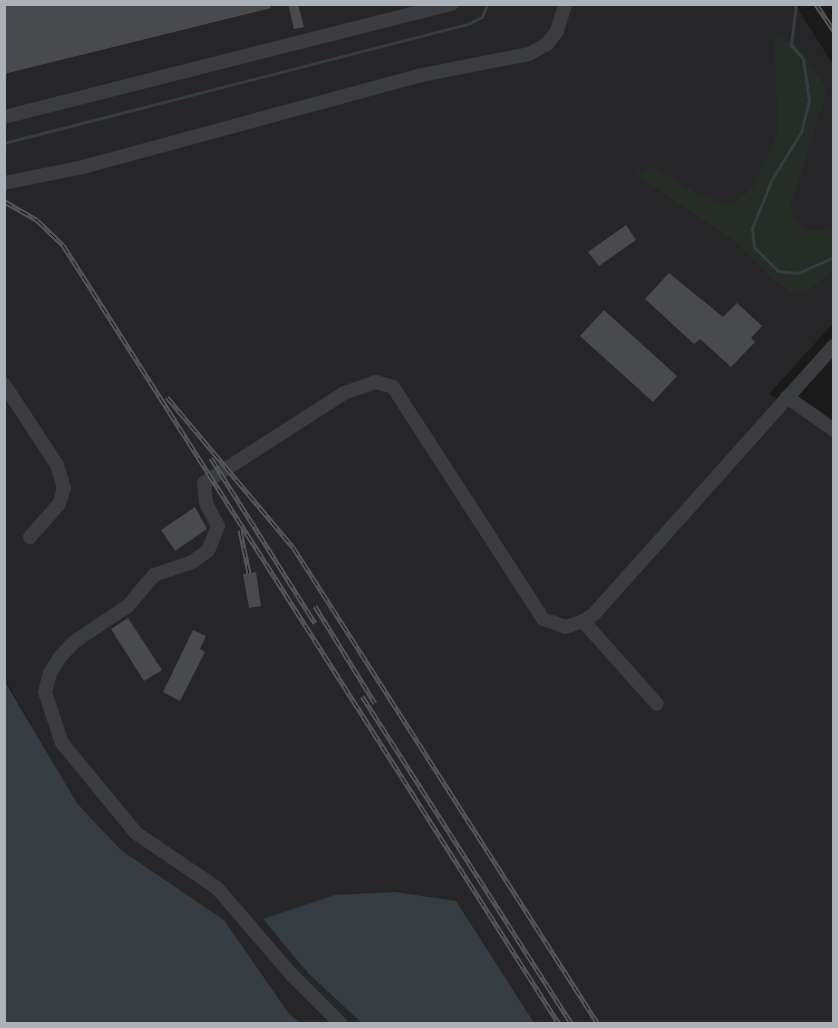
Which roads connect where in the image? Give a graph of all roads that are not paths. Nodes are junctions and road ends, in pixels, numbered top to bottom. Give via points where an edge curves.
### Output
1 (452, 4) edge
2 (565, 4) edge
3 (4, 117) edge
4 (4, 183) edge
5 (834, 346) edge
6 (4, 384) edge
7 (788, 397) junction
8 (834, 430) edge
9 (30, 537) dead end
10 (583, 621) junction
11 (657, 704) dead end
12 (341, 1023) edge

1 - 3 street
2 - 4 street via 557,31 547,44 529,54 422,75 83,167
5 - 7 street
6 - 9 street via 57,465 64,488 59,504
7 - 8 street
7 - 10 street via 594,614
10 - 11 street
10 - 12 street via 566,627 543,619 393,387 376,382 344,393 204,483 206,502 218,526 208,551 192,562 154,575 128,606 74,642 50,673 45,692 47,706 62,743 111,804 136,833 217,888 292,975

